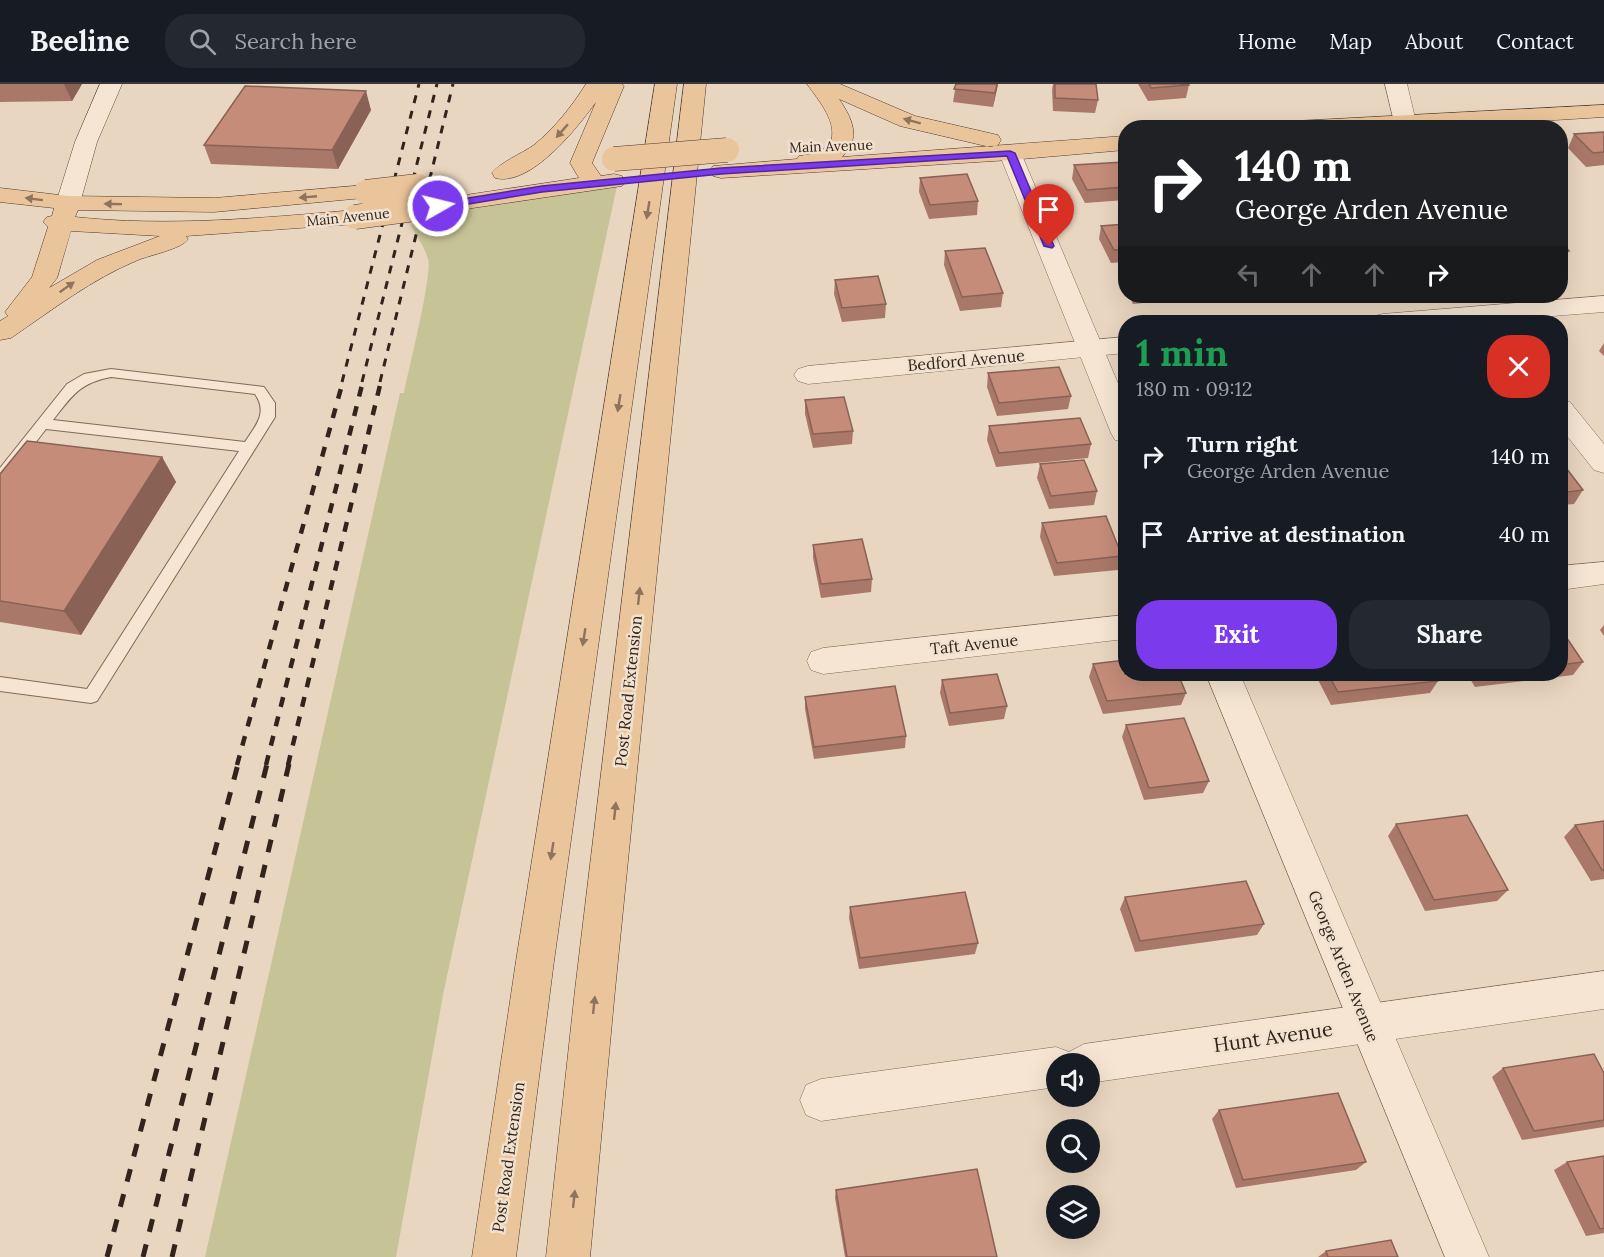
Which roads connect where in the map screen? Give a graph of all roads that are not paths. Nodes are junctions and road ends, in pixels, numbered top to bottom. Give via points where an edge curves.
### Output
1 (111, 84) edge
2 (597, 84) edge
3 (614, 84) edge
4 (666, 84) edge
5 (695, 84) edge
6 (820, 84) edge
7 (1396, 84) edge
8 (1604, 111) edge
9 (1405, 120) edge
10 (1441, 120) edge
11 (676, 128) junction
12 (1118, 136) edge
13 (990, 140) junction
14 (840, 145) junction
15 (1118, 145) edge
16 (1010, 153) junction
17 (724, 161) junction
18 (581, 163) junction
19 (788, 166) junction
20 (608, 175) junction
21 (438, 183) dead end
22 (0, 195) edge
23 (65, 213) junction
24 (0, 215) edge
25 (220, 228) junction
26 (1604, 304) edge
27 (1484, 310) edge
28 (1442, 315) edge
29 (1, 333) edge
30 (1118, 346) edge
31 (1091, 348) junction
32 (808, 375) dead end
33 (1118, 416) edge
34 (1568, 418) edge
35 (43, 424) junction
36 (248, 447) junction
37 (1604, 464) edge
38 (0, 478) edge
39 (1604, 573) edge
40 (1568, 577) edge
41 (1118, 628) edge
42 (823, 661) dead end
43 (1226, 681) edge
44 (0, 684) edge
45 (1604, 990) edge
46 (1368, 1024) junction
47 (1100, 1062) edge
48 (1046, 1068) edge
49 (821, 1100) dead end
50 (494, 1257) edge
51 (568, 1257) edge
52 (1467, 1257) edge

1 - 23 street via 77,165
2 -> 18 main road, Main Avenue via 546,148 526,164 493,175
3 - 18 main road
4 - 11 main road
5 - 11 main road
13 -> 6 main road via 908,121
6 - 14 main road via 844,124
7 - 9 street
8 - 10 main road
11 -> 50 main road, Post Road Extension via 535,961
51 -> 11 main road, Post Road Extension
12 - 13 main road, Main Avenue
13 - 14 main road, Main Avenue
14 - 17 main road, Main Avenue
14 - 19 main road via 830,155
15 - 16 main road, Main Avenue
16 - 19 main road, Main Avenue
16 - 31 street
17 - 19 main road, Main Avenue
17 - 20 main road, Main Avenue
18 - 20 main road, Main Avenue
20 - 25 main road, Main Avenue, bridge via 459,203 355,217
21 -> 23 main road, Main Avenue, bridge via 214,205
23 -> 22 main road, Main Avenue
23 - 24 main road, Main Avenue
23 - 25 main road, Main Avenue via 129,229
23 - 29 main road via 44,278
29 -> 25 main road via 113,260 154,244
26 - 27 street
27 - 28 street
30 - 31 street, Bedford Avenue
31 - 32 street, Bedford Avenue
31 - 33 street
34 - 37 street
35 - 36 lane
35 - 36 lane via 72,387 89,377 111,373 259,390 268,403 268,417
35 - 38 lane
36 - 44 lane via 91,696
39 - 40 street
41 - 42 street, Taft Avenue
43 - 46 street, George Arden Avenue
45 - 46 street, Hunt Avenue
46 - 47 street, Hunt Avenue
46 - 52 street, George Arden Avenue
48 - 49 street

